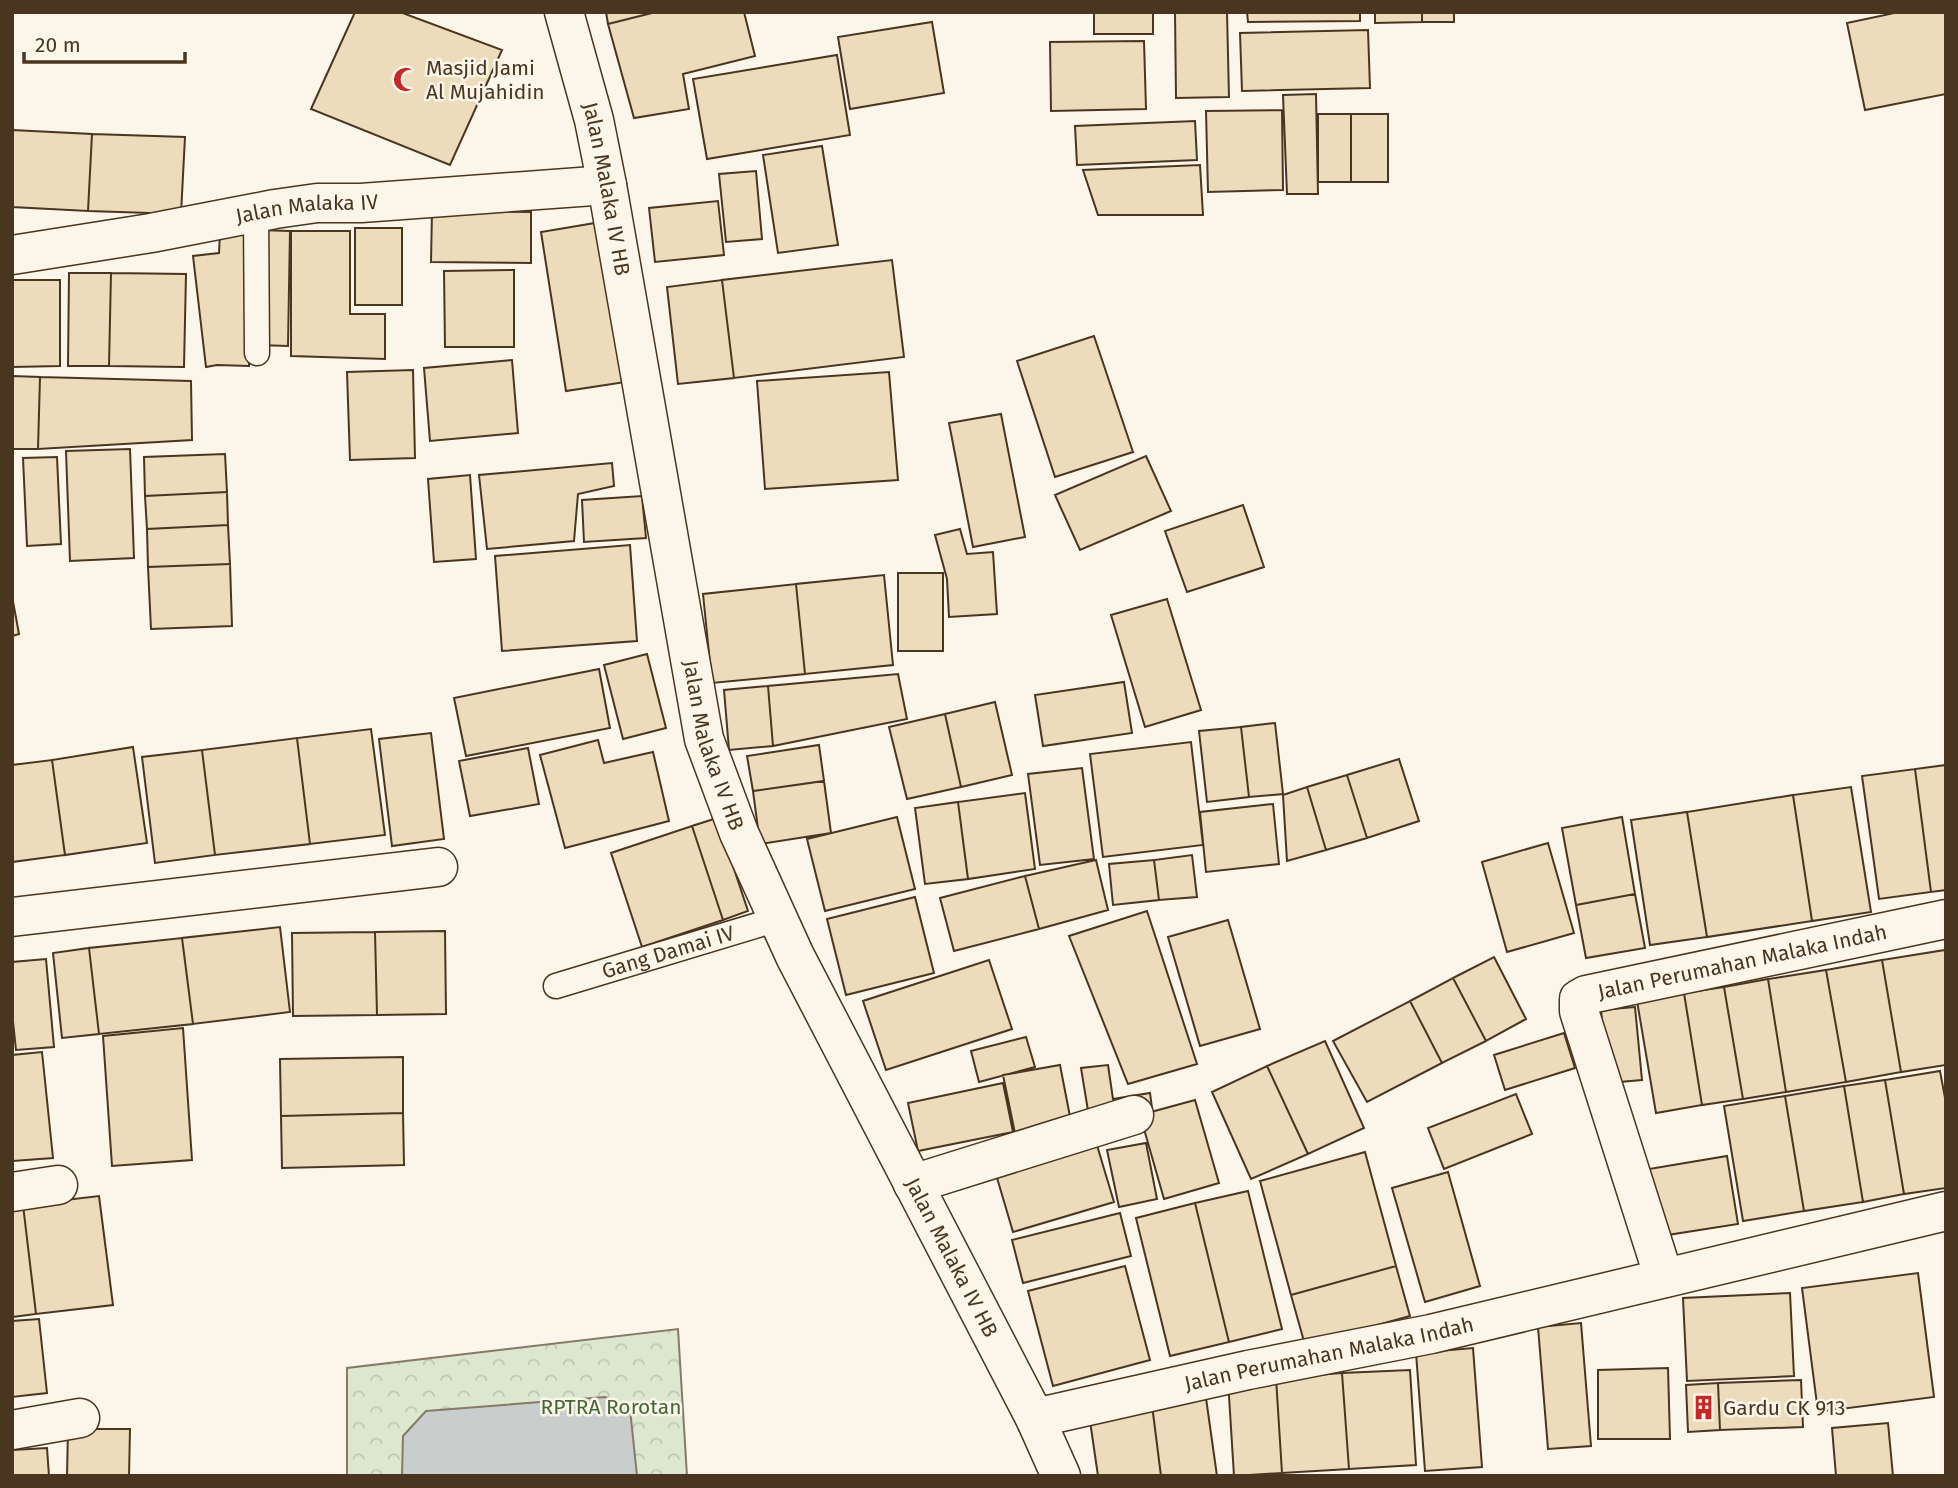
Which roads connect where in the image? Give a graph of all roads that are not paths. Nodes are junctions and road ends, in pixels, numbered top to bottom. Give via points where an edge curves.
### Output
1 (564, 12) edge
2 (607, 185) junction
3 (256, 212) junction
4 (12, 255) edge
5 (257, 353) dead end
6 (438, 867) dead end
7 (12, 917) edge
8 (779, 919) junction
9 (1946, 919) edge
10 (556, 986) dead end
11 (1134, 1115) dead end
12 (913, 1184) junction
13 (58, 1185) dead end
14 (12, 1192) edge
15 (1946, 1211) edge
16 (1644, 1283) junction
17 (80, 1418) dead end
18 (1035, 1418) junction
19 (12, 1430) edge
20 (1061, 1476) edge

1 - 2 street, Jalan Malaka IV HB
2 - 3 street, Jalan Malaka IV via 317,203
2 - 8 street, Jalan Malaka IV HB via 704,739 739,833
3 - 4 street, Jalan Malaka IV
3 - 5 lane
6 - 7 street
8 - 10 lane, Gang Damai IV
8 - 12 street, Jalan Malaka IV HB
9 - 16 street, Jalan Perumahan Malaka Indah via 1579,999
11 - 12 street
12 - 18 street, Jalan Malaka IV HB
13 - 14 street
15 - 16 street, Jalan Perumahan Malaka Indah
16 - 18 street, Jalan Perumahan Malaka Indah via 1431,1334
17 - 19 street
18 - 20 street, Jalan Malaka IV HB

